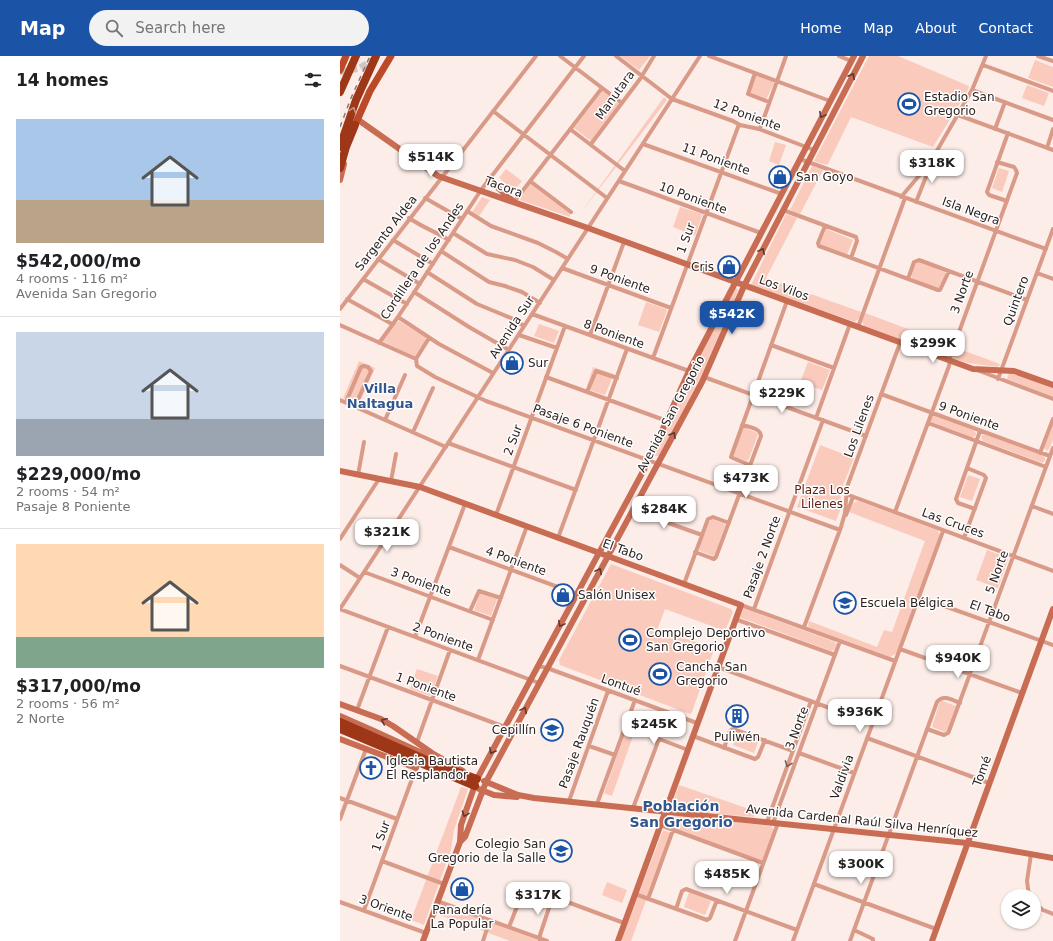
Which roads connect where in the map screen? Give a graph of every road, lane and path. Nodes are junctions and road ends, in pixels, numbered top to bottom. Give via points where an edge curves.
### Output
1 (346, 56) edge
2 (356, 56) edge
3 (376, 56) edge
4 (391, 56) edge
5 (536, 56) edge
6 (560, 56) edge
7 (584, 56) edge
8 (616, 56) edge
9 (654, 56) edge
10 (700, 56) edge
11 (709, 56) edge
12 (786, 56) edge
13 (839, 56) edge
14 (863, 56) edge
15 (986, 56) edge
16 (1038, 56) edge
17 (852, 58) edge
18 (1053, 61) edge
19 (983, 65) junction
20 (575, 67) junction
21 (340, 70) edge
22 (755, 73) junction
23 (642, 76) junction
24 (777, 81) junction
25 (602, 88) junction
26 (972, 90) junction
27 (1053, 91) edge
28 (340, 92) edge
29 (672, 99) junction
30 (830, 101) junction
31 (770, 102) junction
32 (1005, 102) junction
33 (622, 103) junction
34 (493, 111) junction
35 (958, 115) junction
36 (1053, 120) edge
37 (356, 122) junction
38 (740, 125) junction
39 (570, 128) junction
40 (758, 129) junction
41 (995, 129) junction
42 (1053, 129) edge
43 (1008, 133) junction
44 (524, 134) junction
45 (591, 144) junction
46 (643, 144) junction
47 (340, 146) edge
48 (806, 147) junction
49 (1047, 148) junction
50 (814, 150) junction
51 (1053, 150) edge
52 (550, 155) junction
53 (800, 159) junction
54 (932, 160) junction
55 (808, 162) junction
56 (997, 162) junction
57 (340, 168) edge
58 (625, 171) junction
59 (721, 172) junction
60 (442, 177) junction
61 (340, 180) edge
62 (489, 180) junction
63 (530, 181) junction
64 (619, 181) junction
65 (481, 190) junction
66 (782, 194) junction
67 (903, 197) junction
68 (425, 198) junction
69 (608, 198) junction
70 (1006, 201) junction
71 (514, 202) junction
72 (916, 202) junction
73 (783, 210) junction
74 (468, 211) junction
75 (571, 212) dead end
76 (706, 213) junction
77 (409, 218) junction
78 (462, 219) junction
79 (825, 226) junction
80 (588, 228) junction
81 (1053, 229) edge
82 (995, 231) junction
83 (454, 233) junction
84 (761, 233) junction
85 (393, 240) junction
86 (449, 240) junction
87 (624, 242) junction
88 (1046, 249) junction
89 (441, 252) junction
90 (851, 258) junction
91 (378, 259) junction
92 (568, 259) junction
93 (433, 264) junction
94 (687, 265) junction
95 (562, 268) junction
96 (879, 268) junction
97 (949, 271) junction
98 (428, 272) junction
99 (1037, 273) junction
100 (363, 279) junction
101 (908, 279) junction
102 (1053, 279) edge
103 (554, 280) junction
104 (977, 281) junction
105 (736, 282) junction
106 (420, 284) junction
107 (608, 285) junction
108 (744, 286) junction
109 (414, 292) junction
110 (348, 300) junction
111 (1027, 300) junction
112 (787, 301) junction
113 (540, 303) junction
114 (407, 304) junction
115 (671, 308) junction
116 (340, 309) edge
117 (532, 314) junction
118 (398, 317) junction
119 (392, 324) junction
120 (850, 324) junction
121 (340, 325) edge
122 (524, 326) junction
123 (565, 326) junction
124 (858, 327) junction
125 (519, 335) junction
126 (590, 335) junction
127 (430, 338) junction
128 (379, 343) junction
129 (900, 343) junction
130 (771, 345) junction
131 (557, 348) junction
132 (627, 349) junction
133 (509, 350) junction
134 (653, 358) junction
135 (416, 359) junction
136 (950, 360) junction
137 (834, 368) junction
138 (973, 369) junction
139 (1001, 370) junction
140 (689, 371) junction
141 (493, 374) junction
142 (405, 375) dead end
143 (546, 377) junction
144 (704, 377) junction
145 (617, 378) junction
146 (998, 379) junction
147 (1053, 384) edge
148 (433, 388) dead end
149 (587, 392) junction
150 (881, 394) junction
151 (753, 395) junction
152 (478, 397) junction
153 (1053, 399) edge
154 (340, 400) edge
155 (609, 400) junction
156 (346, 402) junction
157 (355, 406) junction
158 (931, 413) junction
159 (531, 418) junction
160 (816, 418) junction
161 (1053, 419) edge
162 (385, 420) junction
163 (667, 420) junction
164 (823, 420) junction
165 (928, 423) junction
166 (742, 425) junction
167 (980, 431) junction
168 (413, 432) junction
169 (866, 436) junction
170 (594, 440) junction
171 (976, 441) junction
172 (364, 442) dead end
173 (447, 445) junction
174 (1053, 448) edge
175 (1040, 453) junction
176 (396, 454) dead end
177 (1050, 456) junction
178 (649, 460) junction
179 (657, 464) junction
180 (750, 465) junction
181 (513, 467) junction
182 (1046, 467) junction
183 (967, 468) junction
184 (341, 473) edge
185 (358, 475) junction
186 (379, 479) junction
187 (391, 481) junction
188 (420, 487) junction
189 (576, 490) junction
190 (740, 494) junction
191 (846, 494) junction
192 (854, 497) junction
193 (465, 504) junction
194 (1032, 506) junction
195 (975, 509) junction
196 (632, 510) junction
197 (789, 512) junction
198 (895, 512) junction
199 (1053, 514) edge
200 (496, 515) junction
201 (844, 517) junction
202 (729, 523) junction
203 (527, 526) junction
204 (840, 530) junction
205 (943, 531) junction
206 (702, 535) junction
207 (558, 538) junction
208 (964, 538) junction
209 (340, 539) edge
210 (449, 547) junction
211 (696, 552) junction
212 (600, 553) junction
213 (608, 556) junction
214 (1013, 556) junction
215 (340, 565) edge
216 (511, 570) junction
217 (1053, 571) edge
218 (364, 572) junction
219 (360, 578) junction
220 (684, 584) junction
221 (577, 594) junction
222 (430, 597) junction
223 (919, 597) junction
224 (501, 598) junction
225 (741, 605) junction
226 (340, 609) edge
227 (1053, 609) edge
228 (754, 610) junction
229 (470, 611) junction
230 (735, 619) junction
231 (493, 620) junction
232 (989, 623) junction
233 (388, 627) junction
234 (804, 628) junction
235 (415, 637) junction
236 (840, 641) junction
237 (1041, 642) junction
238 (1053, 645) edge
239 (900, 649) junction
240 (450, 650) junction
241 (835, 655) junction
242 (478, 660) junction
243 (895, 661) junction
244 (340, 666) edge
245 (538, 666) junction
246 (718, 667) junction
247 (547, 668) junction
248 (970, 674) junction
249 (369, 677) junction
250 (531, 680) junction
251 (539, 683) junction
252 (608, 691) junction
253 (1022, 693) junction
254 (432, 700) junction
255 (635, 700) junction
256 (811, 701) junction
257 (817, 703) junction
258 (960, 703) junction
259 (340, 704) edge
260 (357, 710) junction
261 (340, 716) edge
262 (340, 722) edge
263 (697, 723) junction
264 (872, 724) junction
265 (626, 726) junction
266 (506, 727) junction
267 (340, 729) edge
268 (927, 729) junction
269 (693, 736) junction
270 (867, 738) junction
271 (340, 739) edge
272 (658, 739) junction
273 (765, 740) junction
274 (417, 742) junction
275 (589, 746) junction
276 (724, 748) junction
277 (366, 749) junction
278 (688, 750) junction
279 (793, 751) junction
280 (799, 753) junction
281 (615, 755) junction
282 (917, 757) junction
283 (416, 768) junction
284 (854, 773) junction
285 (456, 779) junction
286 (486, 782) junction
287 (476, 783) junction
288 (989, 783) junction
289 (483, 791) junction
290 (524, 797) junction
291 (340, 798) edge
292 (347, 801) junction
293 (569, 801) junction
294 (597, 804) junction
295 (633, 808) junction
296 (665, 811) junction
297 (340, 819) edge
298 (397, 819) junction
299 (773, 823) junction
300 (660, 825) junction
301 (834, 829) junction
302 (673, 830) junction
303 (888, 835) junction
304 (460, 842) junction
305 (967, 843) junction
306 (1031, 854) junction
307 (1053, 858) edge
308 (382, 861) junction
309 (763, 863) junction
310 (444, 884) junction
311 (814, 884) junction
312 (1028, 889) edge
313 (635, 894) junction
314 (553, 896) junction
315 (648, 899) junction
316 (717, 900) junction
317 (438, 901) junction
318 (340, 902) edge
319 (864, 902) junction
320 (676, 909) junction
321 (1041, 909) edge
322 (364, 910) junction
323 (746, 911) junction
324 (1053, 914) edge
325 (490, 920) junction
326 (624, 923) junction
327 (509, 927) junction
328 (936, 929) junction
329 (797, 930) junction
330 (854, 930) junction
331 (426, 933) junction
332 (540, 940) edge
333 (423, 941) edge
334 (483, 941) edge
335 (547, 941) edge
336 (618, 941) edge
337 (735, 941) edge
338 (793, 941) edge
339 (850, 941) edge
340 (873, 941) edge
341 (933, 941) edge

1 - 21 main road
2 - 28 highway
47 -> 3 highway via 356,100
4 - 37 main road
5 - 34 street, Sargento Aldea
6 - 20 street
7 - 20 street, Cordillera de los Andes
8 - 23 street, 12 Poniente
9 - 23 street, Manutara
10 - 29 street, Avenida Sur
11 - 22 street
12 - 24 street
13 - 17 street
50 -> 14 main road, Avenida San Gregorio
15 - 19 street
16 - 18 street
17 - 30 main road, Avenida San Gregorio
19 - 26 street
19 - 27 street
20 - 25 street
20 - 44 street, Cordillera de los Andes
22 - 24 street
22 - 31 street via 748,94
23 - 29 street, 12 Poniente
23 - 33 street, Manutara
24 - 30 street
24 - 31 street
25 - 33 street
25 - 39 street
26 - 32 street
26 - 35 street
29 - 38 street, 12 Poniente via 733,120
29 - 46 street, Avenida Sur
30 -> 48 main road, Avenida San Gregorio
31 - 40 street
32 - 36 street
32 - 41 street
33 - 45 street, Manutara
34 - 44 street
34 - 60 street, Sargento Aldea
35 - 41 street
35 - 54 street
37 - 57 highway
37 - 60 main road, Tacora
37 - 61 main road
38 - 40 street, 12 Poniente
38 - 59 street, 1 Sur
39 - 45 street
39 - 52 street
40 - 48 street, 12 Poniente
41 - 43 street
42 - 49 street
43 - 49 street
43 - 56 street
44 - 52 street
44 - 62 street, Cordillera de los Andes
45 - 58 street
46 - 58 street, Avenida Sur
46 - 59 street, 11 Poniente
48 - 50 street, 12 Poniente
48 - 53 main road, Avenida San Gregorio
49 - 51 street
50 - 55 main road, Avenida San Gregorio
52 - 63 street
52 - 69 street
53 - 55 street, Isla Negra
53 - 66 main road, Avenida San Gregorio
54 - 67 street
54 - 72 street
55 - 67 street, Isla Negra
55 - 73 main road, Avenida San Gregorio
56 - 70 street via 987,192
56 - 70 street, 3 Norte via 1014,167 1017,173
58 - 64 street, Avenida Sur
59 - 66 street, 11 Poniente
59 - 76 street, 1 Sur
60 - 65 main road, Tacora
60 - 68 street, Sargento Aldea
62 - 65 street, Cordillera de los Andes
62 - 71 main road
63 - 71 street
63 - 75 street, Tacora
64 - 69 street, Avenida Sur
64 - 76 street, 10 Poniente
65 - 71 main road, Tacora
65 - 74 street, Cordillera de los Andes
66 - 84 main road, Avenida San Gregorio
67 - 72 street, Isla Negra
67 - 96 street
68 - 77 street, Sargento Aldea
68 - 78 street
69 - 80 street, Avenida Sur
70 - 82 street, 3 Norte
71 - 80 main road, Tacora
72 - 82 street, Isla Negra
73 - 79 street
108 -> 73 main road, Avenida San Gregorio
74 - 78 street, Cordillera de los Andes
74 - 92 street via 491,226 538,243
76 - 84 street, 10 Poniente
76 - 94 street, 1 Sur
77 - 85 street, Sargento Aldea
77 - 86 street
78 - 83 street, Cordillera de los Andes
79 - 90 street via 857,238
79 - 90 street via 819,246
80 - 87 main road, Los Vilos
80 - 92 street, Avenida Sur
81 - 88 street, Quintero
82 - 88 street, Isla Negra
82 - 104 street, 3 Norte
83 - 86 street, Cordillera de los Andes
83 - 103 street via 487,254 533,267
84 - 105 main road, Avenida San Gregorio
85 - 91 street, Sargento Aldea
85 - 93 street
86 - 89 street, Cordillera de los Andes
87 - 94 main road, Los Vilos
87 - 107 street
88 - 99 street, Quintero
89 - 93 street, Cordillera de los Andes
89 - 113 street via 489,282 522,292
90 - 96 street
91 - 100 street, Sargento Aldea
91 - 106 street
92 - 95 street, Avenida Sur
93 - 98 street, Cordillera de los Andes
94 - 105 main road, Los Vilos
94 - 115 street, 1 Sur
95 - 103 street, Avenida Sur
95 - 107 street, 9 Poniente
96 - 101 street
96 - 124 street
97 - 101 street via 939,290
97 - 101 street via 917,260
97 - 104 street
98 - 106 street, Cordillera de los Andes
98 - 122 street via 477,304
99 - 102 street
99 - 111 street, Quintero
100 - 110 street, Sargento Aldea
100 - 114 street
103 - 113 street, Avenida Sur
104 - 111 street
104 - 136 street, 3 Norte
105 - 108 main road, Los Vilos
105 - 140 main road, Avenida San Gregorio
106 - 109 street, Cordillera de los Andes
107 - 115 street, 9 Poniente
107 - 126 street
108 - 112 main road, Los Vilos
108 - 144 main road, Avenida San Gregorio
109 - 114 street, Cordillera de los Andes
109 - 133 street
110 - 116 street, Sargento Aldea
110 - 119 street
111 - 139 street, Quintero
112 - 120 main road, Los Vilos
112 - 130 street
113 - 117 street, Avenida Sur
114 - 118 street, Cordillera de los Andes
115 - 134 street, 1 Sur
117 - 122 street, Avenida Sur
117 - 123 street, 8 Poniente
118 - 119 street, Cordillera de los Andes
118 - 127 street
119 - 128 street, Cordillera de los Andes
120 - 124 main road, Los Vilos
120 - 137 street
121 - 128 street
122 - 125 street, Avenida Sur
123 - 126 street, 8 Poniente
123 - 131 street, 2 Sur
124 - 129 main road, Los Vilos
125 - 131 street
125 - 133 street, Avenida Sur
126 - 132 street, 8 Poniente
127 - 135 street
127 - 141 street
128 - 135 street
129 - 136 main road, Los Vilos
129 - 150 street, Los Lilenes
130 - 137 street
130 - 151 street
131 - 143 street, 2 Sur
132 - 134 street, 8 Poniente
132 - 145 street
133 - 141 street, Avenida Sur
134 - 140 street, 8 Poniente
135 - 152 street, Pasaje 6 Poniente via 417,366 425,371
136 - 138 main road, Los Vilos
136 - 158 street, 3 Norte
137 - 160 street
138 - 139 main road, Los Vilos
138 - 146 street, Los Vilos
139 - 146 street, Quintero
139 - 147 main road, Los Vilos via 1014,371
140 - 163 main road, Avenida San Gregorio
141 - 152 street, Avenida Sur
142 - 162 street
143 - 149 street
143 - 159 street, 2 Sur
144 - 151 street
179 -> 144 main road, Avenida San Gregorio
145 - 149 street via 596,371
145 - 155 street
146 - 153 street, Los Vilos
148 - 168 street
149 - 155 street
150 - 158 street, 9 Poniente
150 - 169 street, Los Lilenes
151 - 160 street
151 - 166 street
152 - 159 street, Pasaje 6 Poniente
152 - 173 street, Avenida Sur
154 - 156 street
155 - 163 street
155 - 170 street
156 - 157 street
156 - 157 street via 361,367 366,366 370,369
157 - 162 street
158 - 165 street, 3 Norte
158 - 167 street, 9 Poniente
159 - 170 street, Pasaje 6 Poniente
159 - 181 street, 2 Sur
160 - 164 street
161 - 175 street
162 - 168 street
163 - 178 main road, Avenida San Gregorio
164 - 169 street
164 - 197 street, Pasaje 2 Norte
165 - 171 street, 9 Poniente
165 - 198 street, 3 Norte
166 - 180 street via 731,456
166 - 180 street via 761,433
167 - 171 street
167 - 175 street, 9 Poniente
168 - 173 street
169 - 191 street, Los Lilenes
170 - 178 street, Pasaje 6 Poniente
170 - 189 street
171 - 182 street, 9 Poniente
171 - 183 street
172 - 185 street
173 - 181 street
173 - 188 street, Avenida Sur
174 - 177 street, 5 Norte
175 - 177 street, 9 Poniente
176 - 187 street
177 - 182 street, 5 Norte
178 - 179 street, Pasaje 6 Poniente
178 - 212 main road, Avenida San Gregorio
179 - 190 street, Pasaje 6 Poniente
179 - 196 main road, Avenida San Gregorio
180 - 190 street
181 - 189 street
181 - 200 street, 2 Sur
182 - 194 street, 5 Norte
183 - 195 street via 986,476
183 - 195 street via 956,500
184 - 185 main road, El Tabo
185 - 186 main road, El Tabo
186 - 187 main road, El Tabo
186 - 209 street
187 - 188 main road, El Tabo
188 - 193 main road, El Tabo
188 - 218 street, Avenida Sur
189 - 207 street
190 - 197 street, Pasaje 6 Poniente
190 - 202 street
191 - 192 street, Las Cruces
191 - 201 street, Los Lilenes
192 - 198 street, Las Cruces
192 - 201 street, Los Lilenes
193 - 200 main road, El Tabo
193 - 210 street
194 - 199 street
194 - 214 street, 5 Norte
195 - 208 street
196 - 206 street
196 - 213 main road, Avenida San Gregorio
197 - 204 street, Pasaje 6 Poniente
197 - 228 street, Pasaje 2 Norte
198 - 205 street, Las Cruces
200 - 203 main road, El Tabo
201 - 204 street, Los Lilenes
202 - 206 street via 709,518
202 - 211 street via 716,558
203 - 207 main road, El Tabo
203 - 216 street
204 - 234 street, Los Lilenes
205 - 208 street, Las Cruces
205 - 223 street, Valdivia
206 - 211 street
207 - 212 main road, El Tabo
208 - 214 street, Las Cruces
210 - 216 street, 4 Poniente
210 - 222 street
211 - 220 street
212 - 213 main road, El Tabo
212 - 221 main road, Avenida San Gregorio
213 - 220 main road, El Tabo
247 -> 213 main road, Avenida San Gregorio
214 - 217 street, Las Cruces
214 - 232 street, 5 Norte
215 - 219 street
216 - 221 street, 4 Poniente
216 - 224 street
218 - 219 street, Avenida Sur
218 - 222 street, 3 Poniente
219 - 226 street, Avenida Sur
220 - 225 main road, El Tabo
221 -> 245 main road, Avenida San Gregorio
222 - 229 street, 3 Poniente
222 - 235 street
223 - 232 street, El Tabo
223 - 239 street, Valdivia
224 - 229 street via 479,591
224 - 231 street
225 - 228 street, El Tabo
225 - 230 main road
226 - 233 street, 2 Poniente
227 - 237 main road, Tomé
228 - 234 street, El Tabo
229 - 231 street, 3 Poniente
230 - 241 street
230 - 246 main road
231 - 242 street
232 - 237 street, El Tabo
232 - 248 street, 5 Norte
233 - 235 street, 2 Poniente
233 - 249 street
234 - 236 street, El Tabo
235 - 240 street, 2 Poniente
236 - 241 street, 3 Norte
236 - 243 street, El Tabo
237 - 238 street, El Tabo
237 - 253 main road, Tomé
239 - 243 street, Valdivia
239 - 248 street
240 - 242 street, 2 Poniente
240 - 254 street
241 - 257 street, 3 Norte
242 - 250 street, 2 Poniente
243 - 264 street, Valdivia
244 - 249 street, 1 Poniente
245 - 247 street, Lontué
245 - 250 main road, Avenida San Gregorio
246 - 256 street
246 - 263 main road
247 - 251 main road, Avenida San Gregorio
247 - 252 street, Lontué
248 - 253 street
248 - 258 street, 5 Norte
249 - 254 street, 1 Poniente
249 - 260 street
250 - 251 street, 2 Poniente
250 - 266 main road, Avenida San Gregorio
286 -> 251 main road, Avenida San Gregorio
252 - 255 street, Lontué
252 - 275 street, Pasaje Rauquén
253 - 288 main road, Tomé
254 - 266 street, 1 Poniente
254 - 274 street
255 - 263 street, Lontué
255 - 265 street
256 - 257 street
256 - 279 street, 3 Norte
257 - 264 street
257 - 280 street, 3 Norte
258 - 268 street via 939,699
258 - 268 street, 5 Norte via 948,734
259 - 260 main road
274 -> 260 main road via 389,724
261 - 287 main road, Avenida Cardenal Raúl Silva Henríquez
262 - 287 highway
263 - 269 main road
264 - 270 street, Valdivia
265 - 272 street
265 - 281 street
266 -> 287 main road, Avenida San Gregorio
267 - 285 highway
268 - 282 street
269 - 276 street
269 - 278 main road
270 - 282 street
270 - 284 street, Valdivia
271 - 277 main road
272 - 278 street
272 - 295 street
273 - 276 street via 755,759
273 - 276 street via 733,729
273 - 279 street
274 - 287 main road
275 - 281 street
275 - 293 street, Pasaje Rauquén
277 - 283 main road
277 - 292 street
278 - 296 main road
279 -> 299 street, 3 Norte
280 - 284 street
280 - 299 street, 3 Norte
281 - 294 street
282 - 288 street
282 - 303 street
283 - 285 highway
283 - 298 street, 1 Sur
284 - 301 street, Valdivia
285 - 287 highway
286 - 287 main road, Avenida Cardenal Raúl Silva Henríquez
286 - 289 main road, Avenida San Gregorio
286 - 290 main road, Avenida Cardenal Raúl Silva Henríquez
287 - 289 main road, Avenida Cardenal Raúl Silva Henríquez
287 -> 304 main road, Avenida San Gregorio via 460,829
288 - 305 main road, Tomé
289 - 290 main road, Avenida Cardenal Raúl Silva Henríquez
289 - 304 main road, Avenida San Gregorio via 465,837
290 - 293 main road, Avenida Cardenal Raúl Silva Henríquez
291 - 292 street
292 - 297 street
292 - 298 street
293 - 294 main road, Avenida Cardenal Raúl Silva Henríquez
294 - 295 main road, Avenida Cardenal Raúl Silva Henríquez
295 - 296 main road, Avenida Cardenal Raúl Silva Henríquez
296 - 299 main road, Avenida Cardenal Raúl Silva Henríquez
296 - 300 main road
298 - 308 street, 1 Sur
299 - 301 main road, Avenida Cardenal Raúl Silva Henríquez
299 - 309 street, 3 Norte
300 - 302 street
300 - 313 main road
301 - 303 main road, Avenida Cardenal Raúl Silva Henríquez
301 - 311 street, Valdivia
302 - 309 street
302 - 315 street
303 - 305 main road, Avenida Cardenal Raúl Silva Henríquez
303 - 319 street
304 - 310 main road, Avenida San Gregorio
305 - 306 main road, Avenida Cardenal Raúl Silva Henríquez
305 - 328 main road, Tomé
306 - 307 main road, Avenida Cardenal Raúl Silva Henríquez
306 - 312 street via 1026,881
308 - 310 street
308 - 322 street, 1 Sur
309 - 323 street, 3 Norte
310 - 317 main road, Avenida San Gregorio
311 - 319 street
311 - 329 street, Valdivia
313 - 315 street
313 - 326 main road
314 - 326 street
314 - 327 street via 528,887 524,888
314 - 332 street
315 - 320 street
316 - 320 street via 708,920
316 - 320 street via 684,889
316 - 323 street
317 - 325 street
317 - 331 main road, Avenida San Gregorio
318 - 322 street, 3 Oriente
319 - 328 street
319 - 330 street
321 - 324 street
322 - 331 street, 3 Oriente
323 - 329 street
323 - 337 street, 3 Norte
325 - 327 street
325 - 334 street
326 - 336 main road
327 - 332 street
328 - 341 main road, Tomé
329 - 338 street, Valdivia
330 - 339 street
330 - 340 street via 870,936
331 - 333 main road, Avenida San Gregorio
332 - 335 street

